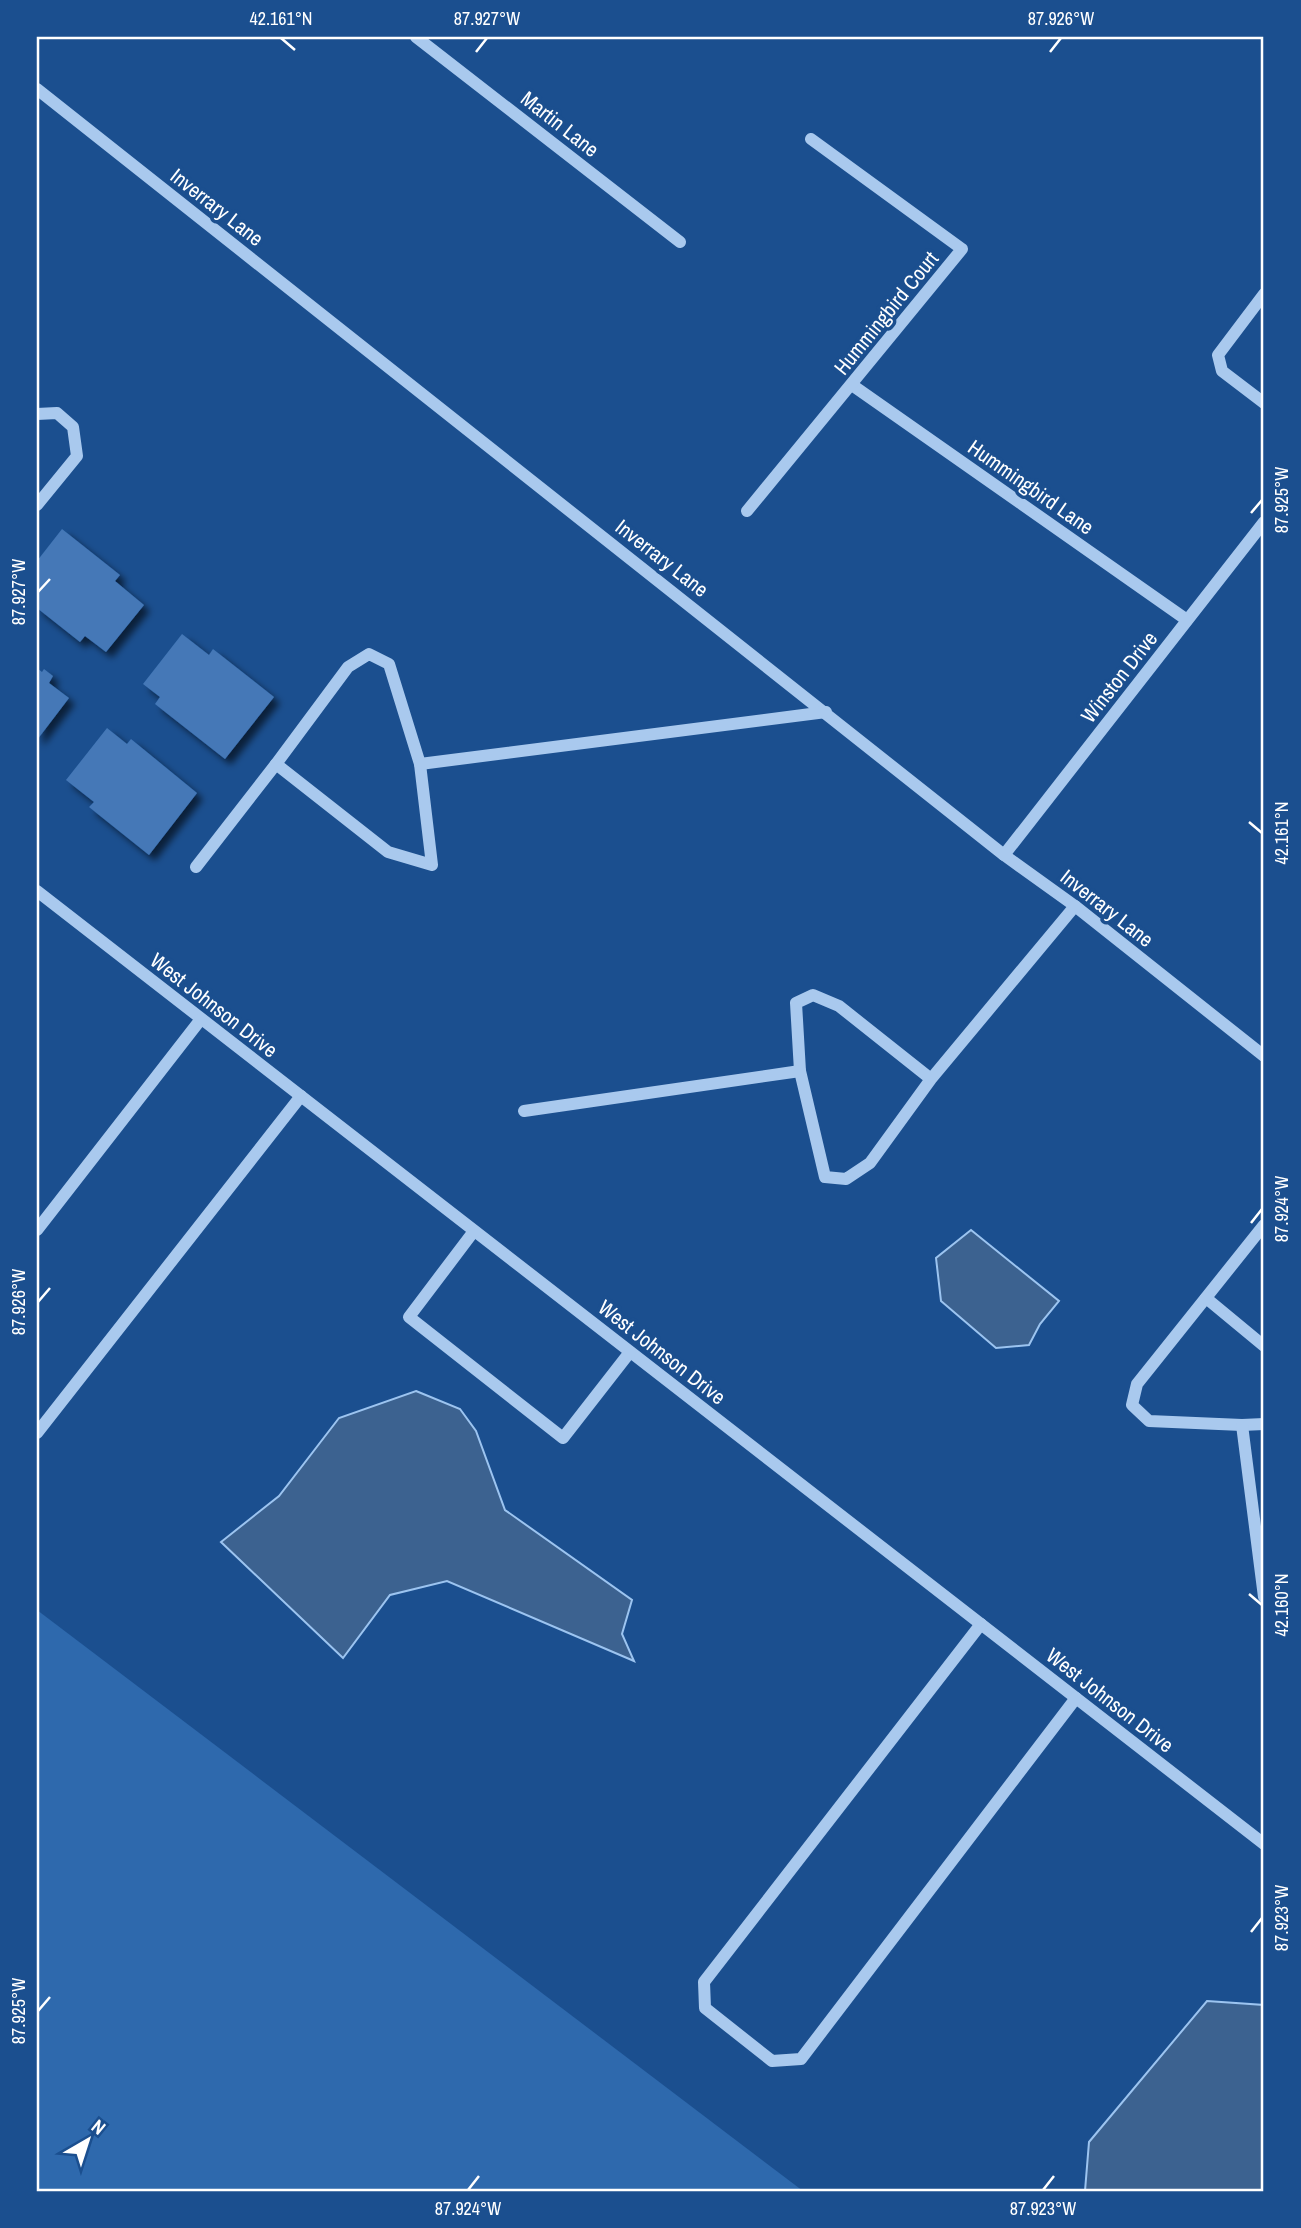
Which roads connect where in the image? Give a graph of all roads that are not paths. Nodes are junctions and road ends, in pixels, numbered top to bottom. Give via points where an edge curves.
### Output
1 (416, 37) edge
2 (37, 89) edge
3 (811, 139) dead end
4 (680, 242) dead end
5 (1264, 294) edge
6 (852, 385) junction
7 (1264, 403) edge
8 (37, 414) edge
9 (37, 505) edge
10 (747, 511) dead end
11 (1264, 522) edge
12 (1187, 620) junction
13 (826, 712) junction
14 (275, 764) junction
15 (420, 764) junction
16 (1004, 855) junction
17 (196, 867) dead end
18 (37, 891) edge
19 (1075, 906) junction
20 (201, 1019) junction
21 (1264, 1056) edge
22 (800, 1071) junction
23 (932, 1079) junction
24 (301, 1096) junction
25 (524, 1111) dead end
26 (1264, 1225) edge
27 (37, 1230) edge
28 (474, 1231) junction
29 (1206, 1298) junction
30 (1264, 1346) edge
31 (630, 1352) junction
32 (1264, 1424) edge
33 (1242, 1425) junction
34 (37, 1433) edge
35 (1264, 1597) edge
36 (981, 1624) junction
37 (1076, 1698) junction
38 (1264, 1844) edge

1 - 4 street, Martin Lane
2 - 13 street, Inverrary Lane
3 - 6 street, Hummingbird Court via 962,249
5 - 7 street via 1218,355 1222,371
6 - 10 street, Hummingbird Court
6 - 12 street, Hummingbird Lane
8 - 9 street via 57,413 73,427 77,456
11 - 12 street, Winston Drive
12 - 16 street, Winston Drive
13 - 15 street
13 - 16 street, Inverrary Lane
14 - 15 street via 348,667 369,654 389,664
14 - 15 street via 388,852 432,865
14 - 17 street
16 - 19 street, Inverrary Lane
18 - 20 street, West Johnson Drive
19 - 21 street, Inverrary Lane
19 - 23 street
20 - 24 street, West Johnson Drive
20 - 27 street
22 - 23 street via 796,1003 813,995 839,1006
22 - 23 street via 825,1177 846,1179 870,1163
22 - 25 street
24 - 28 street, West Johnson Drive
24 - 34 street
26 - 29 street
28 - 31 street, West Johnson Drive
28 - 31 street via 409,1317 563,1438
29 - 30 street
29 - 33 street via 1137,1384 1132,1405 1149,1421
31 - 36 street, West Johnson Drive
32 - 33 street
33 - 35 street
36 - 37 street, West Johnson Drive
36 - 37 street via 704,1982 705,2008 772,2061 801,2059
37 - 38 street, West Johnson Drive

